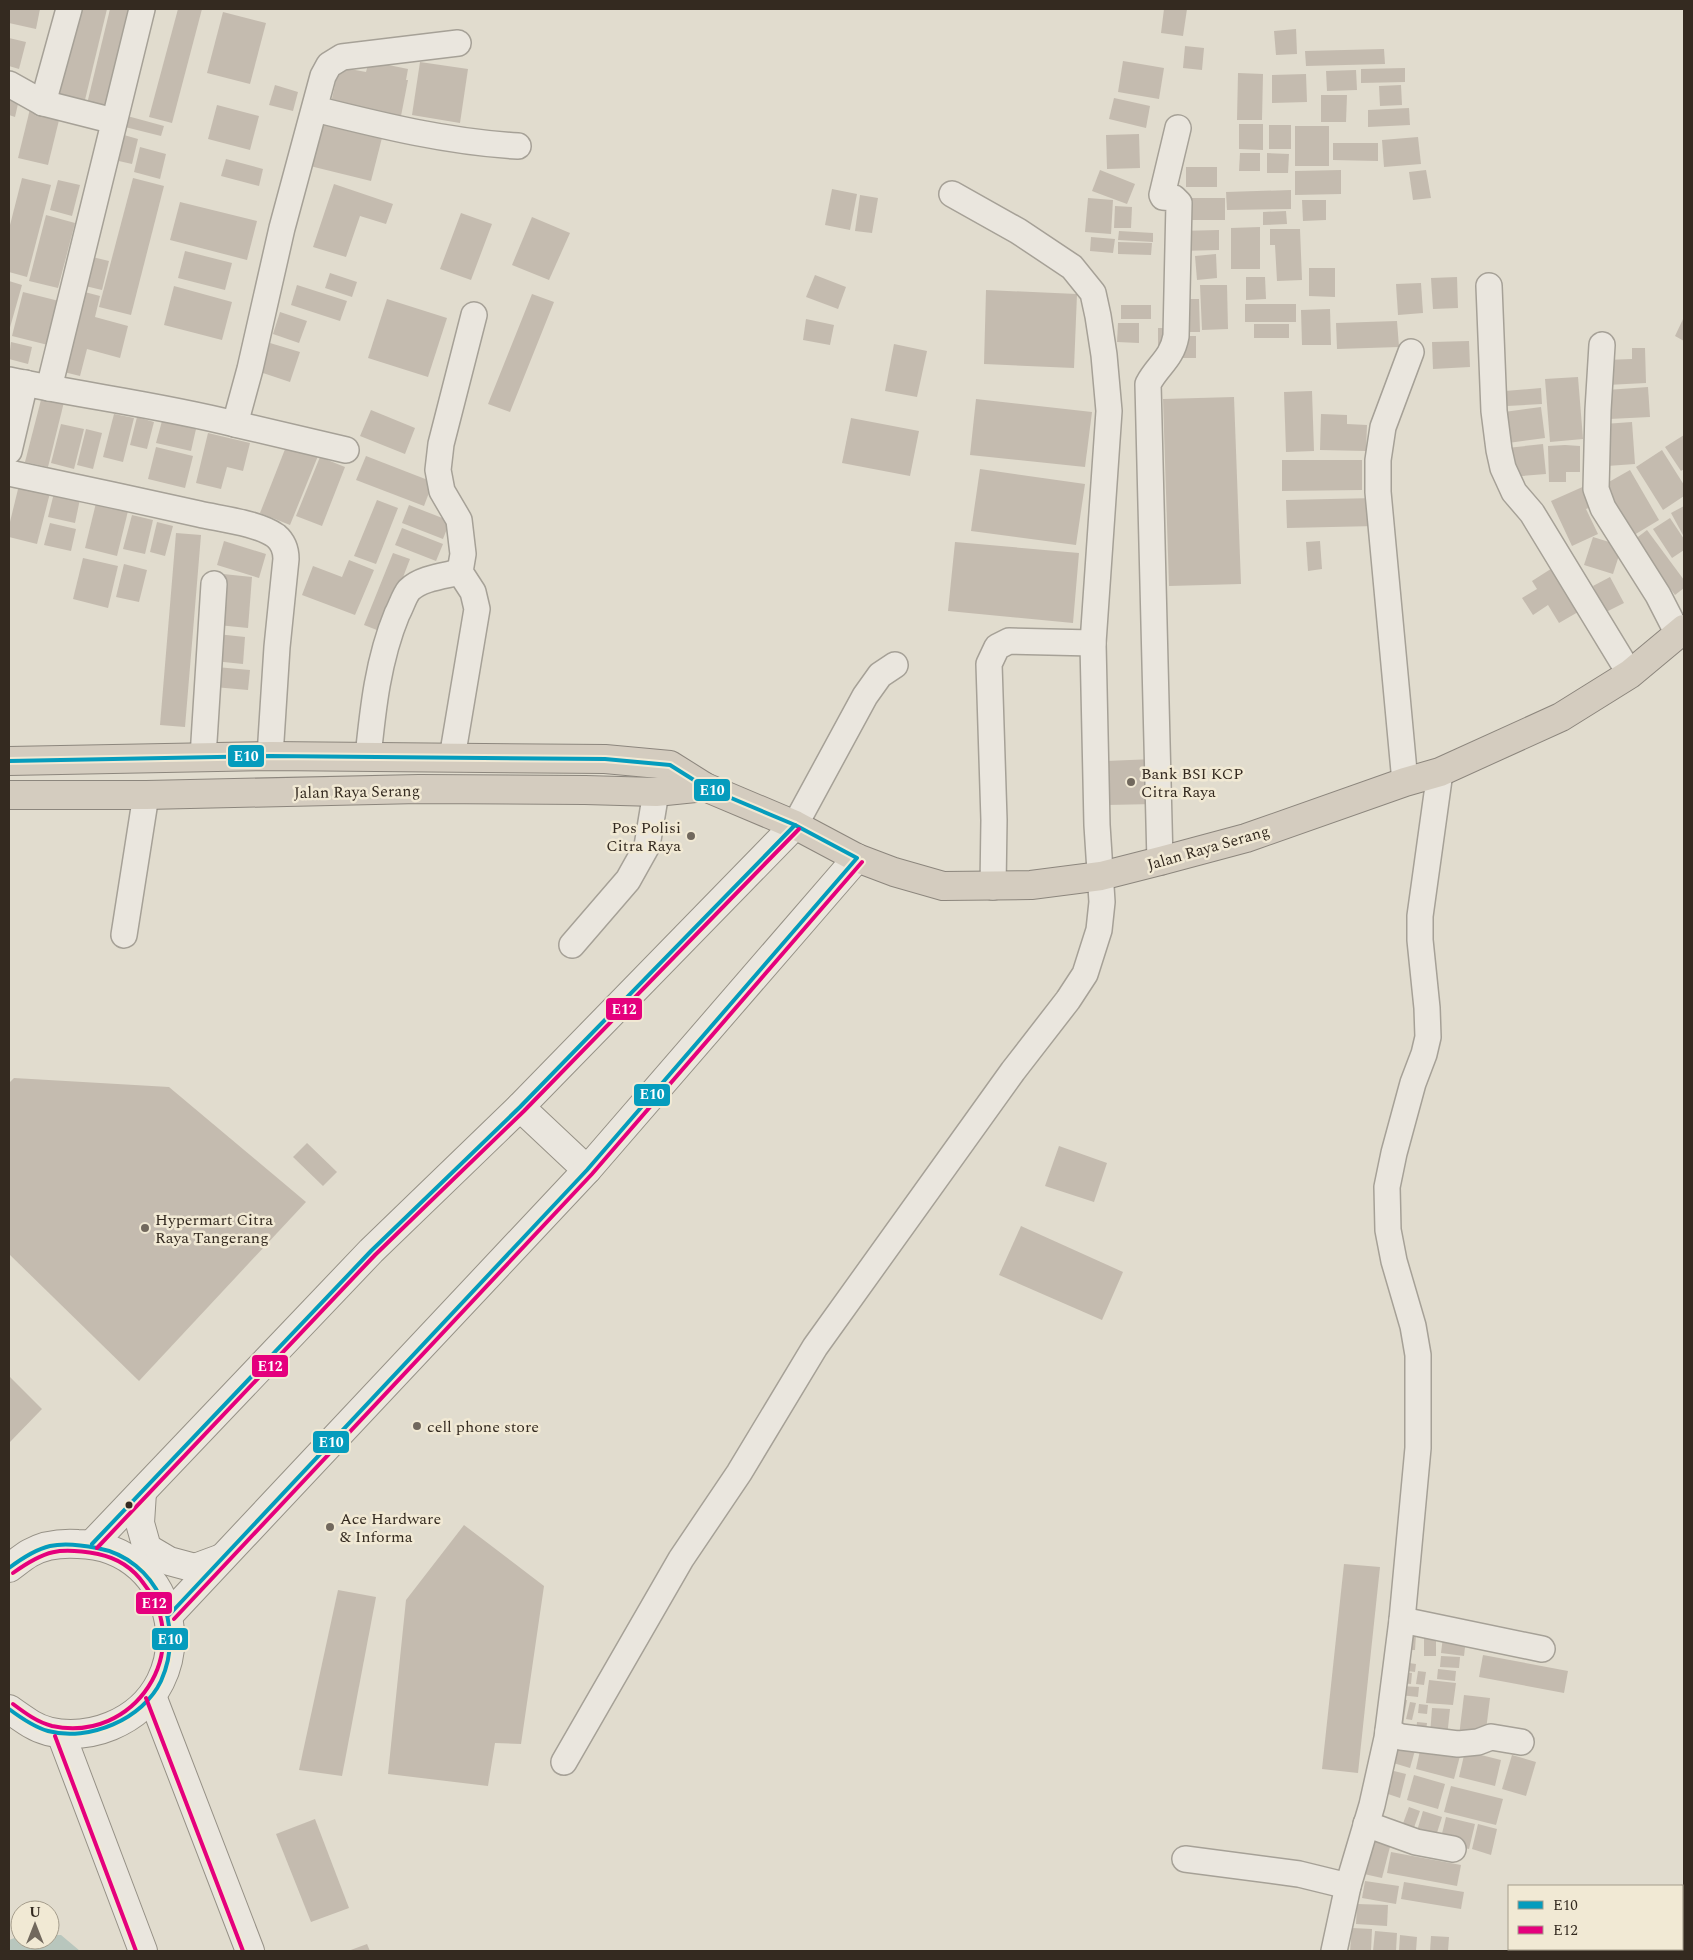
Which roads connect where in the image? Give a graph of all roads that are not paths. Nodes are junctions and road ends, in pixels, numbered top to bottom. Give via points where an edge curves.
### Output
1 (69, 9) edge
2 (142, 9) edge
3 (458, 43) dead end
4 (9, 84) edge
5 (43, 103) junction
6 (314, 110) junction
7 (114, 121) junction
8 (1178, 128) dead end
9 (518, 146) dead end
10 (952, 194) dead end
11 (1488, 286) dead end
12 (474, 316) dead end
13 (1602, 345) dead end
14 (1411, 352) dead end
15 (28, 384) edge
16 (234, 424) junction
17 (346, 450) dead end
18 (9, 451) edge
19 (9, 474) edge
20 (460, 572) junction
21 (214, 584) dead end
22 (1681, 632) edge
23 (1093, 643) junction
24 (895, 665) dead end
25 (1630, 674) junction
26 (270, 756) junction
27 (203, 757) junction
28 (368, 757) junction
29 (452, 758) junction
30 (9, 761) edge
31 (1440, 772) junction
32 (1405, 782) junction
33 (705, 787) junction
34 (656, 792) junction
35 (9, 795) edge
36 (146, 795) junction
37 (795, 825) junction
38 (857, 858) junction
39 (1160, 862) junction
40 (1100, 876) junction
41 (993, 887) junction
42 (124, 935) dead end
43 (572, 945) dead end
44 (520, 1107) junction
45 (587, 1170) junction
46 (142, 1492) junction
47 (92, 1544) junction
48 (222, 1558) junction
49 (9, 1568) edge
50 (168, 1615) junction
51 (1402, 1620) junction
52 (1542, 1649) dead end
53 (152, 1696) junction
54 (9, 1708) edge
55 (1388, 1731) junction
56 (61, 1734) junction
57 (1521, 1742) dead end
58 (564, 1762) dead end
59 (1366, 1824) junction
60 (1453, 1850) dead end
61 (1185, 1859) dead end
62 (1348, 1886) junction
63 (143, 1951) edge
64 (250, 1951) edge
65 (1334, 1951) edge

1 - 5 street
2 - 7 street
3 - 6 street via 342,57 329,65
4 - 5 street
5 - 7 street
6 - 9 street via 474,144
6 - 16 street
7 - 15 street
8 - 39 street via 1162,195 1179,203 1176,336 1171,354 1148,384
10 - 23 street via 1050,251 1072,267 1093,293 1110,411
11 - 25 street via 1494,411 1503,468 1514,492 1532,513
12 - 20 street via 441,444 438,470 442,491 459,520 463,554
13 - 22 street via 1596,489 1602,508
14 - 32 street via 1383,427 1378,460
15 - 16 street via 187,412
15 - 18 street
16 - 17 street
19 - 26 street via 231,521 276,537 286,549 286,560
20 - 28 street via 418,584 408,591 393,624 379,669
20 - 29 street via 473,592 477,609
21 - 27 street
22 - 25 highway, Jalan Raya Serang
23 - 40 street
23 - 41 street via 1010,641 997,647 989,664
24 - 37 street via 880,675 865,696
25 - 31 highway, Jalan Raya Serang via 1553,721
26 - 27 highway, Jalan Raya Serang
26 - 28 highway, Jalan Raya Serang
27 - 30 highway, Jalan Raya Serang
28 - 29 highway, Jalan Raya Serang
29 - 33 highway, Jalan Raya Serang via 605,760 670,765
31 - 32 highway, Jalan Raya Serang
31 - 51 street via 1420,916 1428,1037 1387,1187 1388,1230 1418,1355 1418,1448
32 - 39 highway, Jalan Raya Serang via 1246,838
33 - 34 highway, Jalan Raya Serang
33 - 37 highway, Jalan Raya Serang
34 - 36 highway, Jalan Raya Serang via 419,789
34 - 43 street via 646,846 633,871
35 - 36 highway, Jalan Raya Serang
36 - 42 street
37 - 38 highway, Jalan Raya Serang
37 - 44 main road
38 - 41 highway, Jalan Raya Serang via 943,886
38 - 45 main road
39 - 40 highway, Jalan Raya Serang
40 - 41 highway, Jalan Raya Serang
40 - 58 street via 1100,930 1085,974 815,1347 739,1473 681,1559
44 - 45 main road
44 - 46 main road via 371,1251
45 - 48 main road
46 - 47 main road
46 - 48 main road via 140,1523 147,1548 168,1561 196,1568
47 - 49 main road via 61,1543 32,1552
47 - 50 main road via 118,1552 141,1568 158,1589
48 - 50 main road
50 - 53 main road via 171,1643 166,1671
51 - 52 street
51 - 55 street
53 - 56 main road via 119,1723 95,1732
53 - 64 main road
54 - 56 main road via 32,1725
55 - 57 street via 1401,1737 1458,1744 1491,1737
55 - 59 street
56 - 63 main road
59 - 60 street via 1416,1842
59 - 62 street
61 - 62 street via 1299,1874
62 - 65 street

